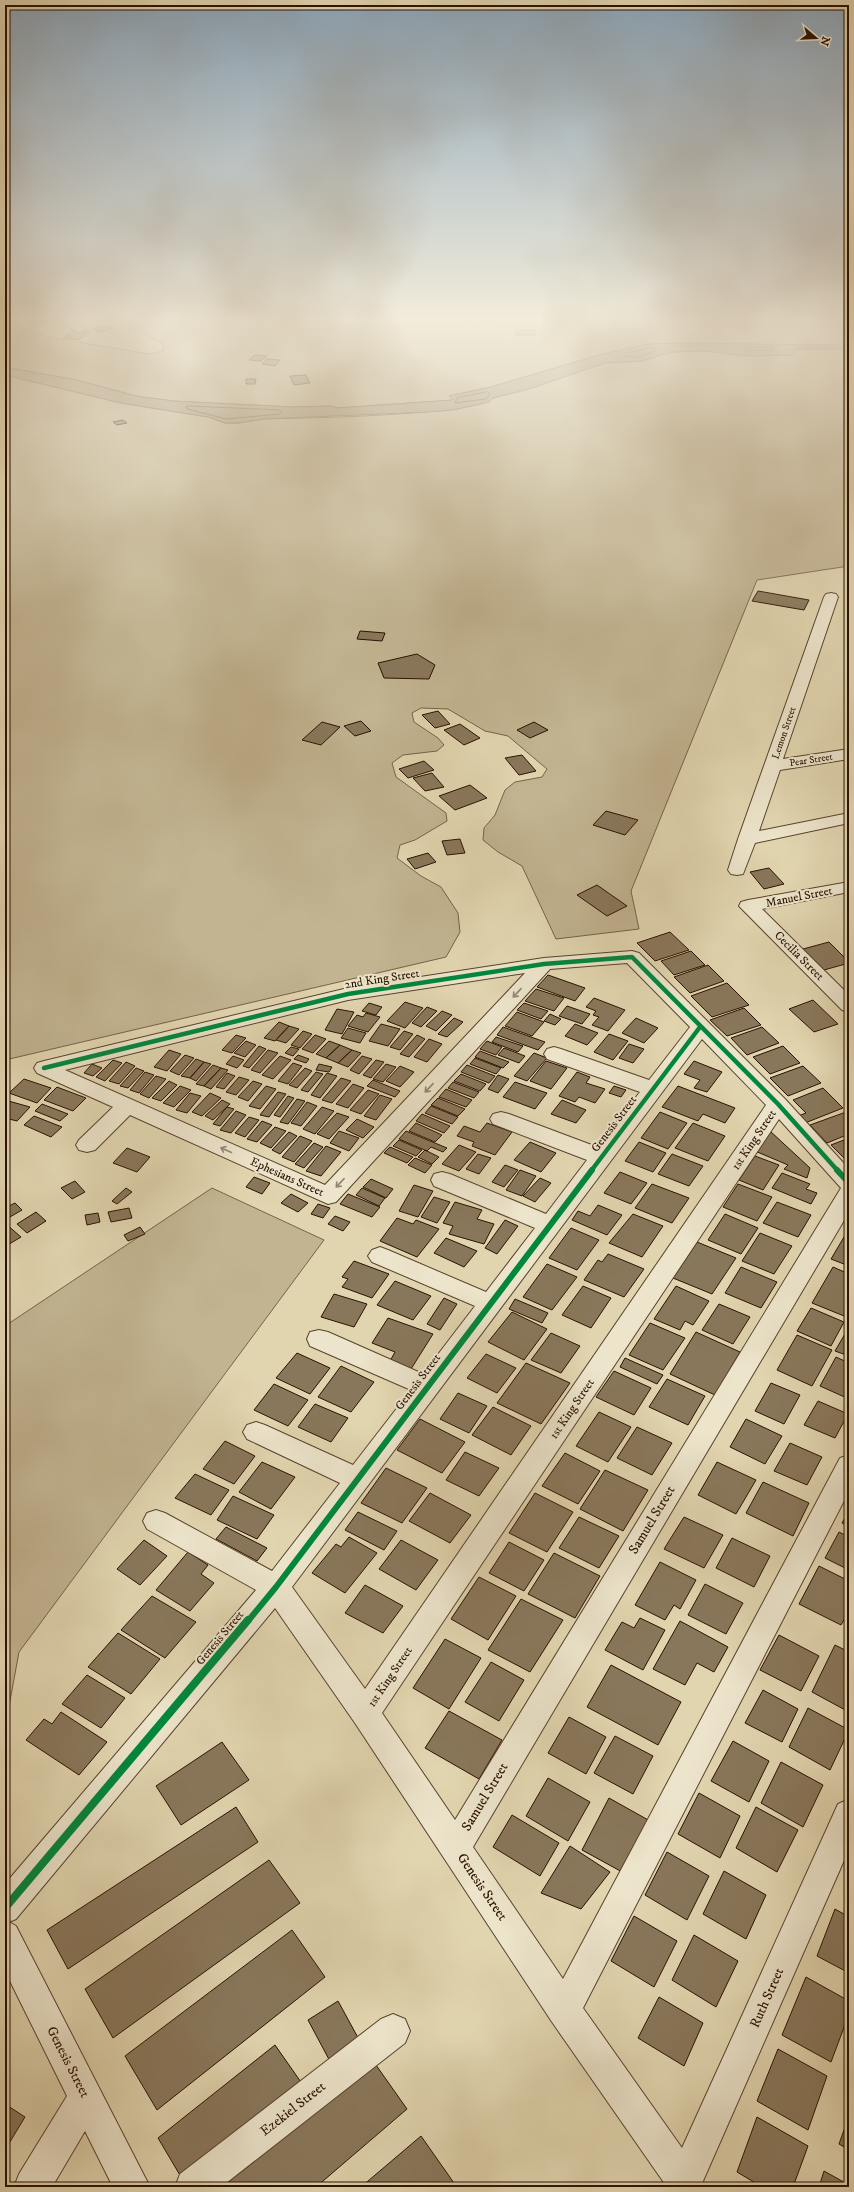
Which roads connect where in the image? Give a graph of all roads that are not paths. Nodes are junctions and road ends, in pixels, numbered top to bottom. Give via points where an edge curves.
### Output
1 (831, 597) dead end
2 (849, 754) edge
3 (773, 766) junction
4 (849, 818) edge
5 (747, 839) junction
6 (737, 870) dead end
7 (848, 888) edge
8 (748, 906) joint
9 (544, 964) junction
10 (849, 1006) edge
11 (700, 1027) junction
12 (554, 1054) dead end
13 (44, 1068) joint
14 (653, 1089) junction
15 (778, 1104) junction
16 (128, 1105) junction
17 (501, 1119) dead end
18 (87, 1145) dead end
19 (602, 1157) junction
20 (442, 1180) dead end
21 (849, 1183) edge
22 (849, 1193) edge
23 (550, 1225) junction
24 (380, 1256) dead end
25 (490, 1303) junction
26 (319, 1339) dead end
27 (427, 1387) junction
28 (256, 1432) dead end
29 (849, 1466) edge
30 (357, 1479) junction
31 (156, 1521) dead end
32 (276, 1587) junction
33 (365, 1713) junction
34 (849, 1814) edge
35 (456, 1847) junction
36 (5, 1908) edge
37 (5, 1936) edge
38 (564, 2010) junction
39 (393, 2031) dead end
40 (86, 2097) junction
41 (686, 2184) edge
42 (32, 2187) edge
43 (132, 2187) edge
44 (193, 2187) edge

1 - 3 street, Lemon Street
2 - 3 street, Pear Street
3 - 5 street, Lemon Street
4 - 5 street
5 - 6 street, Lemon Street
7 - 8 street, Manuel Street
8 - 10 street, Cecilia Street
9 - 11 street, 2nd King Street via 632,957
9 - 13 street, 2nd King Street via 348,994
9 -> 16 street, Ephesians Street via 328,1196
11 - 14 street, Genesis Street
11 - 15 street
12 - 14 street
13 - 16 street, Ephesians Street
14 - 19 street, Genesis Street
15 - 21 street
15 - 33 street, 1st King Street
16 - 18 street
17 - 19 street
19 - 23 street, Genesis Street
20 - 23 street
22 - 35 street, Samuel Street
23 - 25 street, Genesis Street
24 - 25 street
25 - 27 street, Genesis Street
26 - 27 street
27 - 30 street, Genesis Street
28 - 30 street
29 - 38 street
30 - 32 street, Genesis Street
31 - 32 street
32 - 33 street, Genesis Street
32 - 36 street, Genesis Street
33 - 35 street, Genesis Street
34 - 41 street, Ruth Street
35 - 38 street, Genesis Street
37 - 40 street, Genesis Street
38 - 41 street, Genesis Street
39 - 44 street, Ezekiel Street
40 - 42 street
40 - 43 street, Genesis Street

